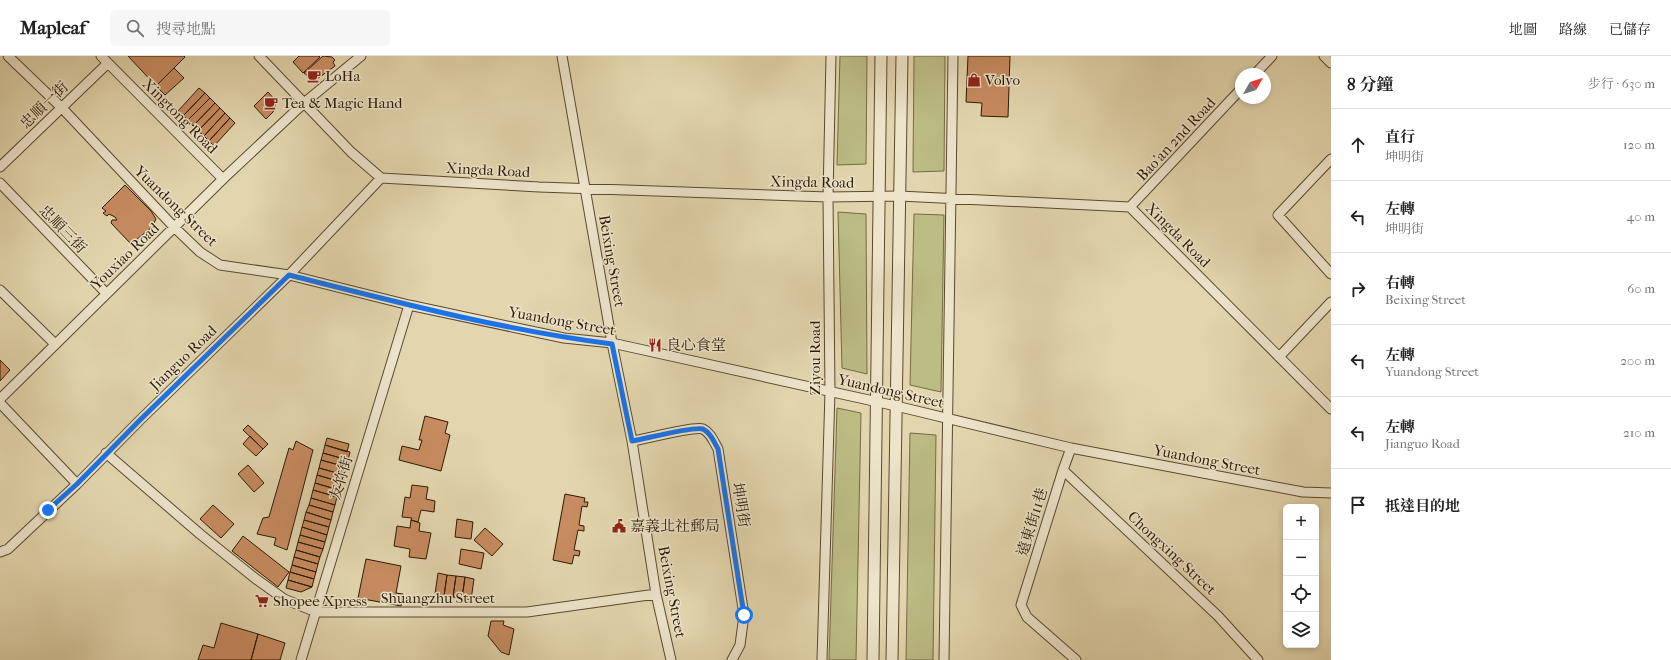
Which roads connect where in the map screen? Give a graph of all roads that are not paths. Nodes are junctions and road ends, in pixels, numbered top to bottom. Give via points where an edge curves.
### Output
1 (8, 56) edge
2 (101, 56) edge
3 (259, 56) edge
4 (361, 56) edge
5 (562, 56) edge
6 (831, 56) edge
7 (881, 56) edge
8 (902, 56) edge
9 (953, 56) edge
10 (1272, 56) edge
11 (1324, 56) edge
12 (108, 63) junction
13 (1331, 63) edge
14 (1261, 68) edge
15 (1235, 95) edge
16 (304, 103) junction
17 (62, 108) junction
18 (1331, 159) edge
19 (0, 167) edge
20 (381, 178) junction
21 (223, 179) junction
22 (0, 183) edge
23 (584, 188) junction
24 (879, 196) junction
25 (899, 196) junction
26 (828, 197) junction
27 (951, 198) junction
28 (1130, 207) junction
29 (174, 227) junction
30 (1331, 274) edge
31 (289, 275) junction
32 (0, 290) edge
33 (106, 293) junction
34 (1331, 302) edge
35 (409, 306) junction
36 (55, 344) junction
37 (612, 344) junction
38 (1279, 357) junction
39 (830, 392) junction
40 (0, 399) edge
41 (0, 403) edge
42 (876, 403) junction
43 (896, 406) junction
44 (1331, 409) edge
45 (948, 418) junction
46 (632, 441) junction
47 (1071, 448) junction
48 (106, 452) junction
49 (1063, 470) junction
50 (77, 484) junction
51 (1331, 493) edge
52 (0, 552) edge
53 (656, 594) junction
54 (316, 612) junction
55 (301, 660) edge
56 (671, 660) edge
57 (732, 660) edge
58 (822, 660) edge
59 (873, 660) edge
60 (892, 660) edge
61 (944, 660) edge
62 (1076, 660) edge
63 (1258, 660) edge

1 - 17 street, Yuandong Street
2 - 12 street, Xingtong Road
3 - 16 street
4 - 16 street, Youxiao Road
5 - 23 street, Beixing Street
6 - 26 street, Ziyou Road
7 - 24 street
8 - 25 street
9 - 27 street
10 - 14 street
11 - 13 street
12 - 17 street, 忠順一街
12 - 21 street, Xingtong Road
15 - 28 street, Bao'an 2nd Road
16 - 20 street via 351,152
16 - 21 street, Youxiao Road
17 - 19 street, 忠順一街
17 - 29 street, Yuandong Street
18 - 30 street via 1278,215
20 - 23 street, Xingda Road
20 - 31 street, Jianguo Road
21 - 29 street, Youxiao Road
22 - 33 street, 忠順三街
23 - 26 street, Xingda Road
23 - 37 street, Beixing Street
24 - 25 street, Xingda Road
24 - 26 street, Xingda Road
24 - 42 street
25 - 27 street, Xingda Road
25 - 43 street
26 - 39 street, Ziyou Road
27 - 28 street, Xingda Road
27 - 45 street
28 - 38 street, Xingda Road
29 - 31 street, Yuandong Street via 200,252 220,265
29 - 33 street, Youxiao Road
31 - 35 street, Yuandong Street
31 - 48 street, Jianguo Road
32 - 36 street
33 - 36 street, Youxiao Road
34 - 38 street
35 - 37 street, Yuandong Street via 564,338
35 - 54 street, 友竹街
36 - 40 street, Youxiao Road
37 - 39 street, Yuandong Street
37 - 46 street, Beixing Street
38 - 44 street, Xingda Road
39 - 42 street, Yuandong Street
39 - 58 street, Ziyou Road
41 - 50 street
42 - 43 street, Yuandong Street
42 - 59 street
43 - 45 street, Yuandong Street
43 - 60 street
45 - 47 street, Yuandong Street
45 - 61 street
46 - 53 street, Beixing Street
46 - 57 street, 坤明街 via 702,429 710,435 718,449 744,615 740,645
47 - 49 street, 遠東街11巷
47 - 51 street, Yuandong Street via 1303,492
48 - 50 street, Jianguo Road
48 - 54 street, Shuangzhu Street via 256,579 284,599
49 - 62 street, 遠東街11巷 via 1021,605 1027,617
49 - 63 street, Chongxing Street via 1218,616
50 - 52 street, Jianguo Road via 8,549
53 - 54 street, Shuangzhu Street via 527,612
53 - 56 street, Beixing Street
54 - 55 street, 友竹街

